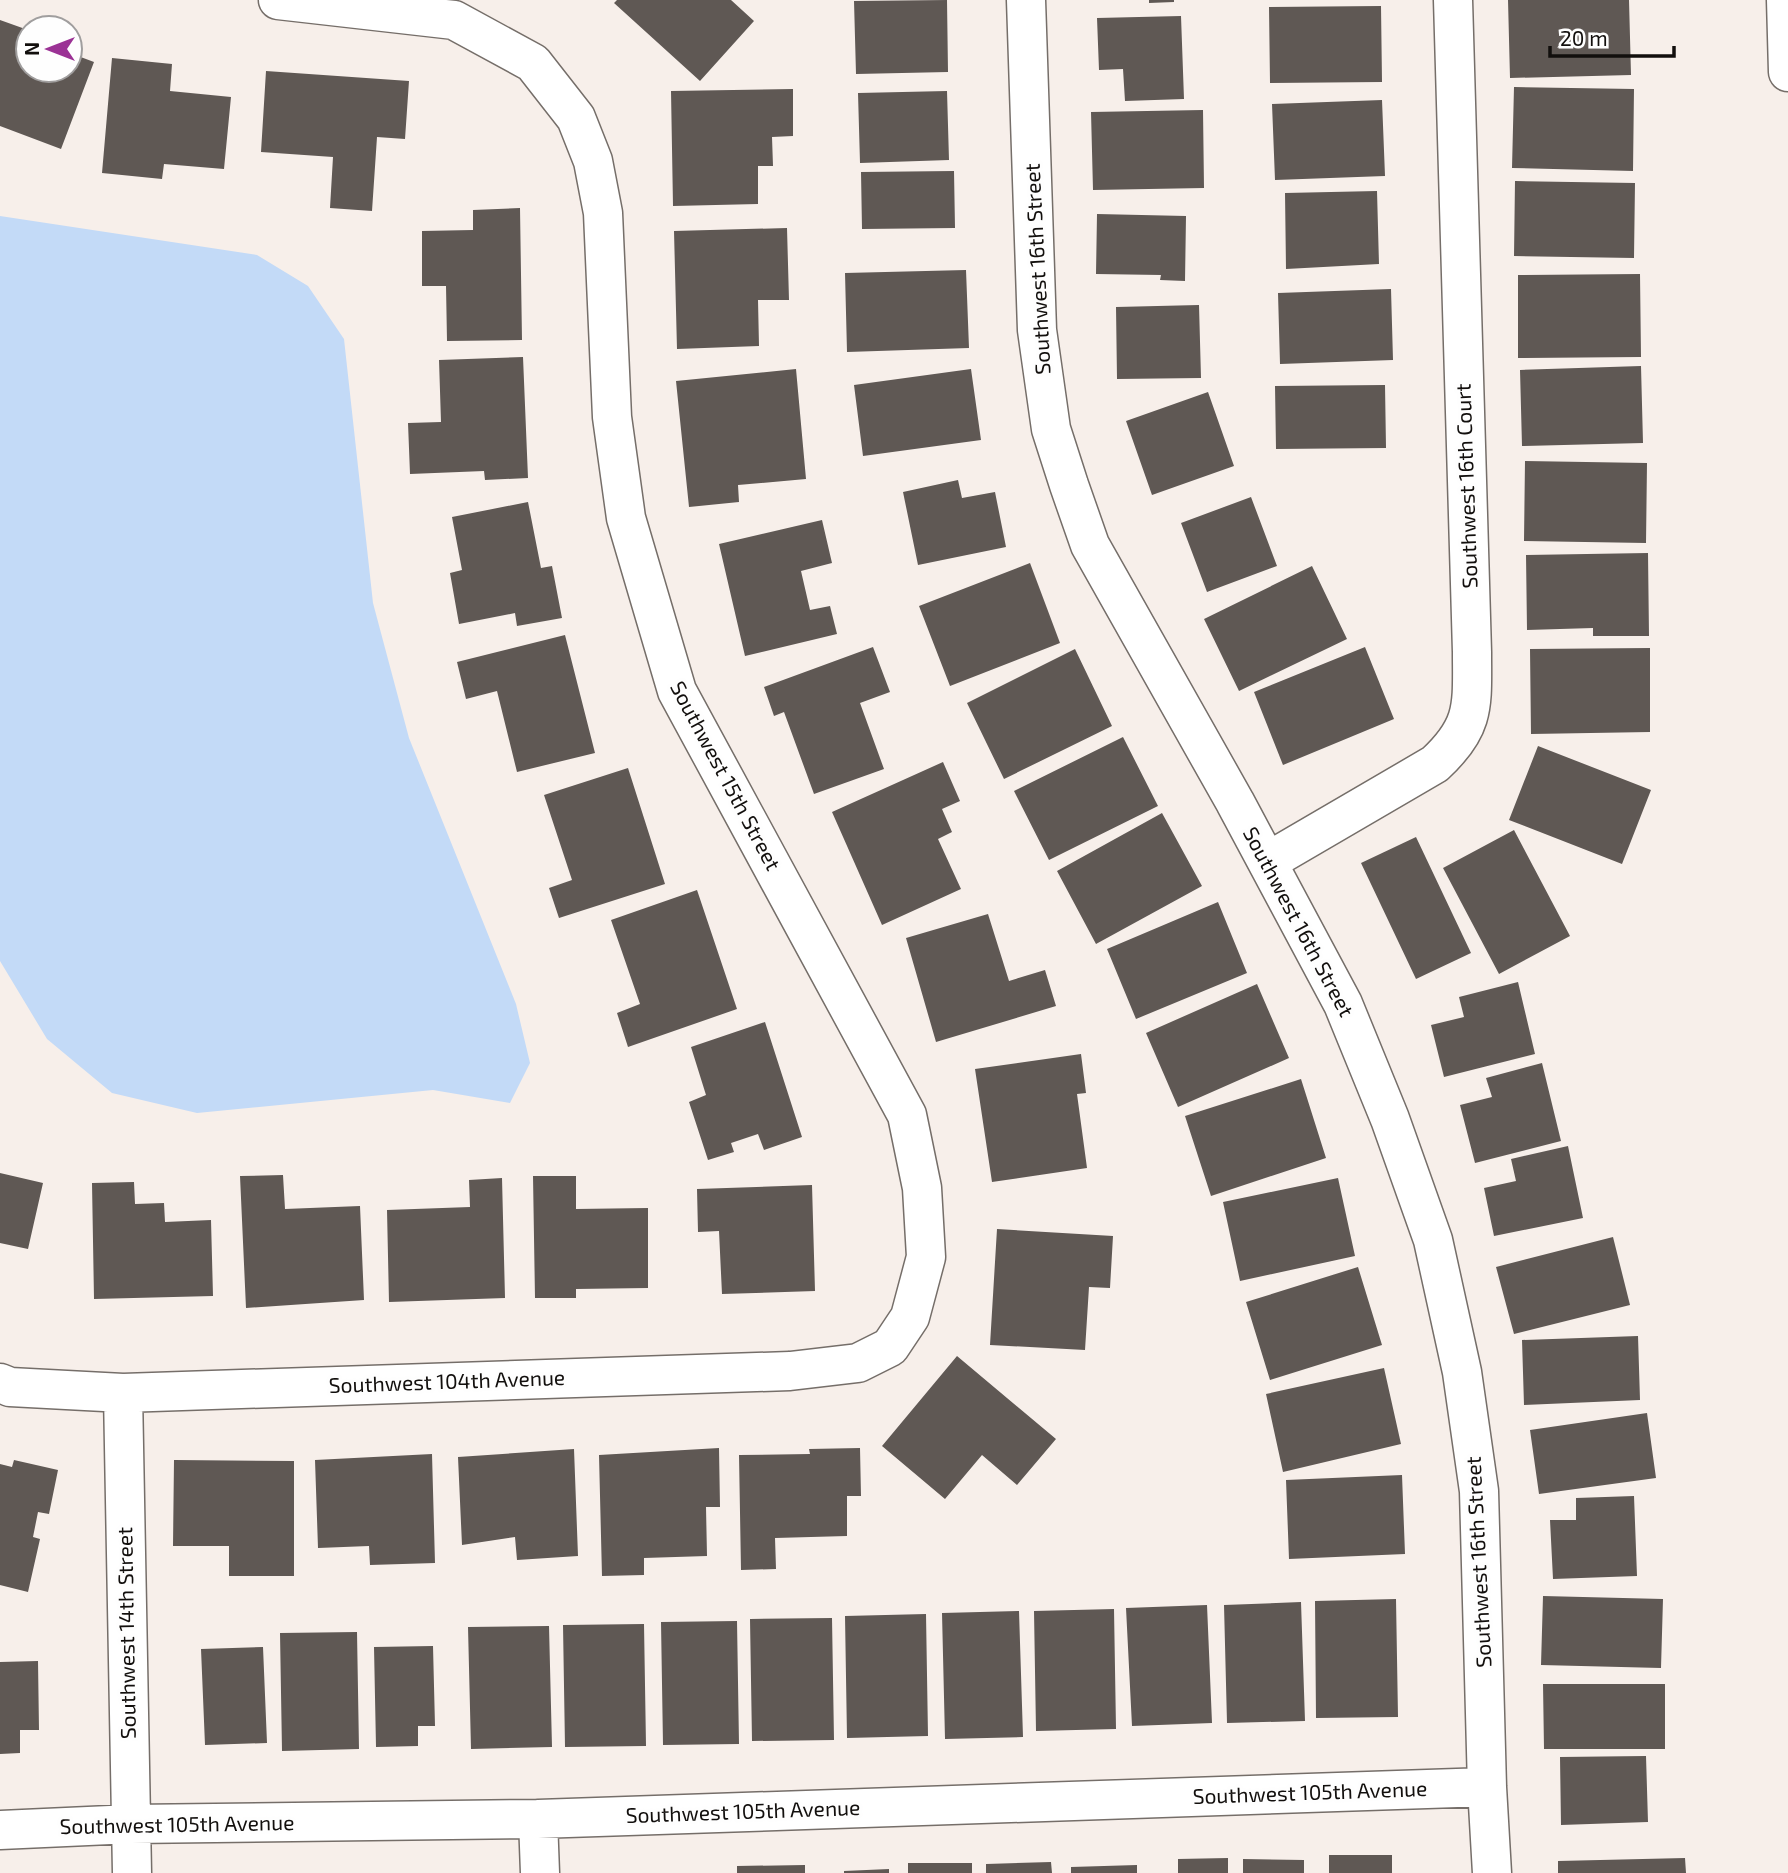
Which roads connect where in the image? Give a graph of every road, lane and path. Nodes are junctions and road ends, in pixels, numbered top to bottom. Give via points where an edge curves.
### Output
1 (278, 0) edge
2 (1026, 0) edge
3 (1453, 0) edge
4 (1786, 0) edge
5 (1788, 72) edge
6 (1267, 862) junction
7 (890, 1347) joint
8 (0, 1383) edge
9 (123, 1393) junction
10 (1487, 1787) junction
11 (538, 1819) junction
12 (132, 1824) junction
13 (0, 1830) edge
14 (132, 1873) edge
15 (540, 1873) edge
16 (1492, 1873) edge

1 - 7 street, Southwest 15th Street via 454,20 533,63 576,118 593,161 603,213 612,417 626,518 677,691 907,1115 922,1188 926,1257 910,1317
2 - 6 street, Southwest 16th Street via 1037,330 1051,429 1090,545
3 - 6 street, Southwest 16th Court via 1472,652 1470,720 1456,745 1436,764
4 - 5 street
6 - 10 street, Southwest 16th Street via 1343,1004 1433,1240 1462,1372 1479,1491
7 - 9 street, Southwest 104th Avenue via 858,1363 790,1371
8 - 9 street, Southwest 104th Avenue
9 - 12 street, Southwest 14th Street
10 - 11 street, Southwest 105th Avenue
10 - 16 street, Southwest 16th Street
11 - 12 street, Southwest 105th Avenue
11 - 15 street
12 - 13 street, Southwest 105th Avenue
12 - 14 street, Southwest 14th Street

